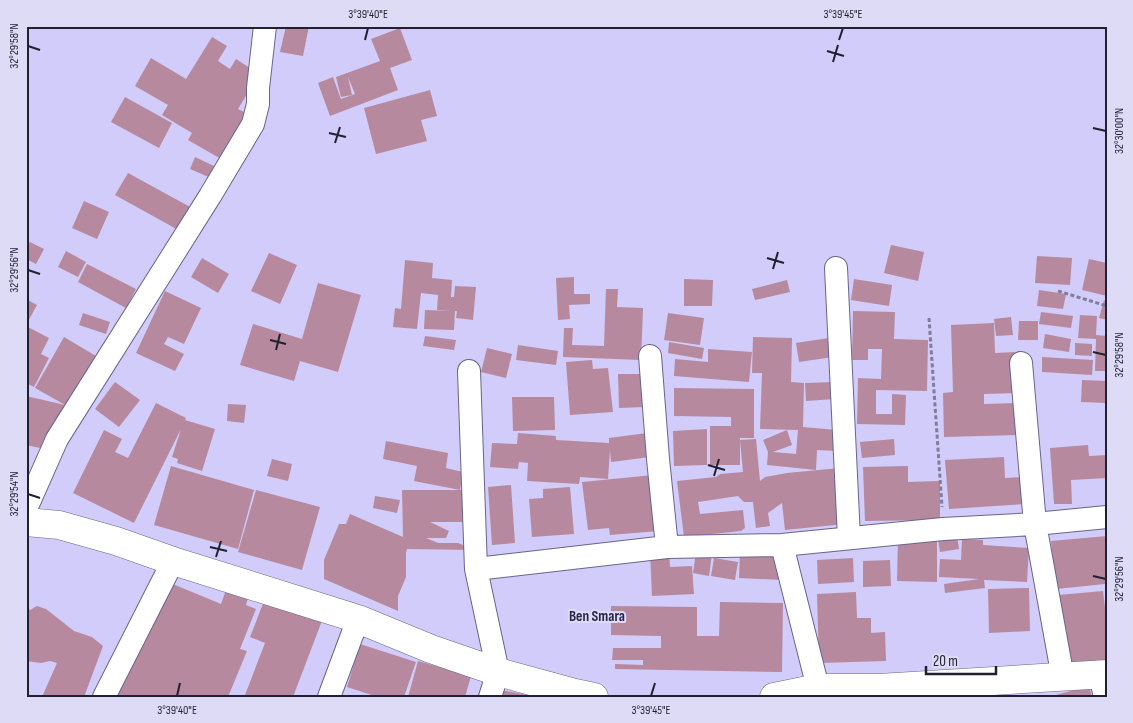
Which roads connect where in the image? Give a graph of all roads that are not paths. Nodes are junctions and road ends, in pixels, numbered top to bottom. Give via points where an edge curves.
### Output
1 (265, 26) edge
2 (836, 268) dead end
3 (650, 356) dead end
4 (1021, 363) dead end
5 (469, 371) dead end
6 (26, 509) edge
7 (1107, 517) edge
8 (26, 522) edge
9 (1036, 524) junction
10 (849, 538) junction
11 (782, 545) junction
12 (667, 547) junction
13 (173, 561) junction
14 (476, 569) junction
15 (358, 619) junction
16 (1063, 678) junction
17 (1104, 682) edge
18 (494, 684) edge
19 (818, 688) junction
20 (779, 696) edge
21 (104, 697) edge
22 (329, 697) edge
23 (594, 697) edge

1 - 6 street via 258,104 253,124 57,439
2 - 10 street
3 - 12 street
4 - 9 street
5 - 14 street
7 - 9 street
8 - 13 main road via 116,540
9 - 10 street
9 - 16 street
10 - 11 street
11 - 12 street
11 - 19 street
12 - 14 street
13 - 15 main road
13 - 21 street
14 - 18 street
15 - 18 main road via 431,649
15 - 22 street
16 - 17 main road
16 - 19 main road
18 - 23 main road
19 - 20 main road

